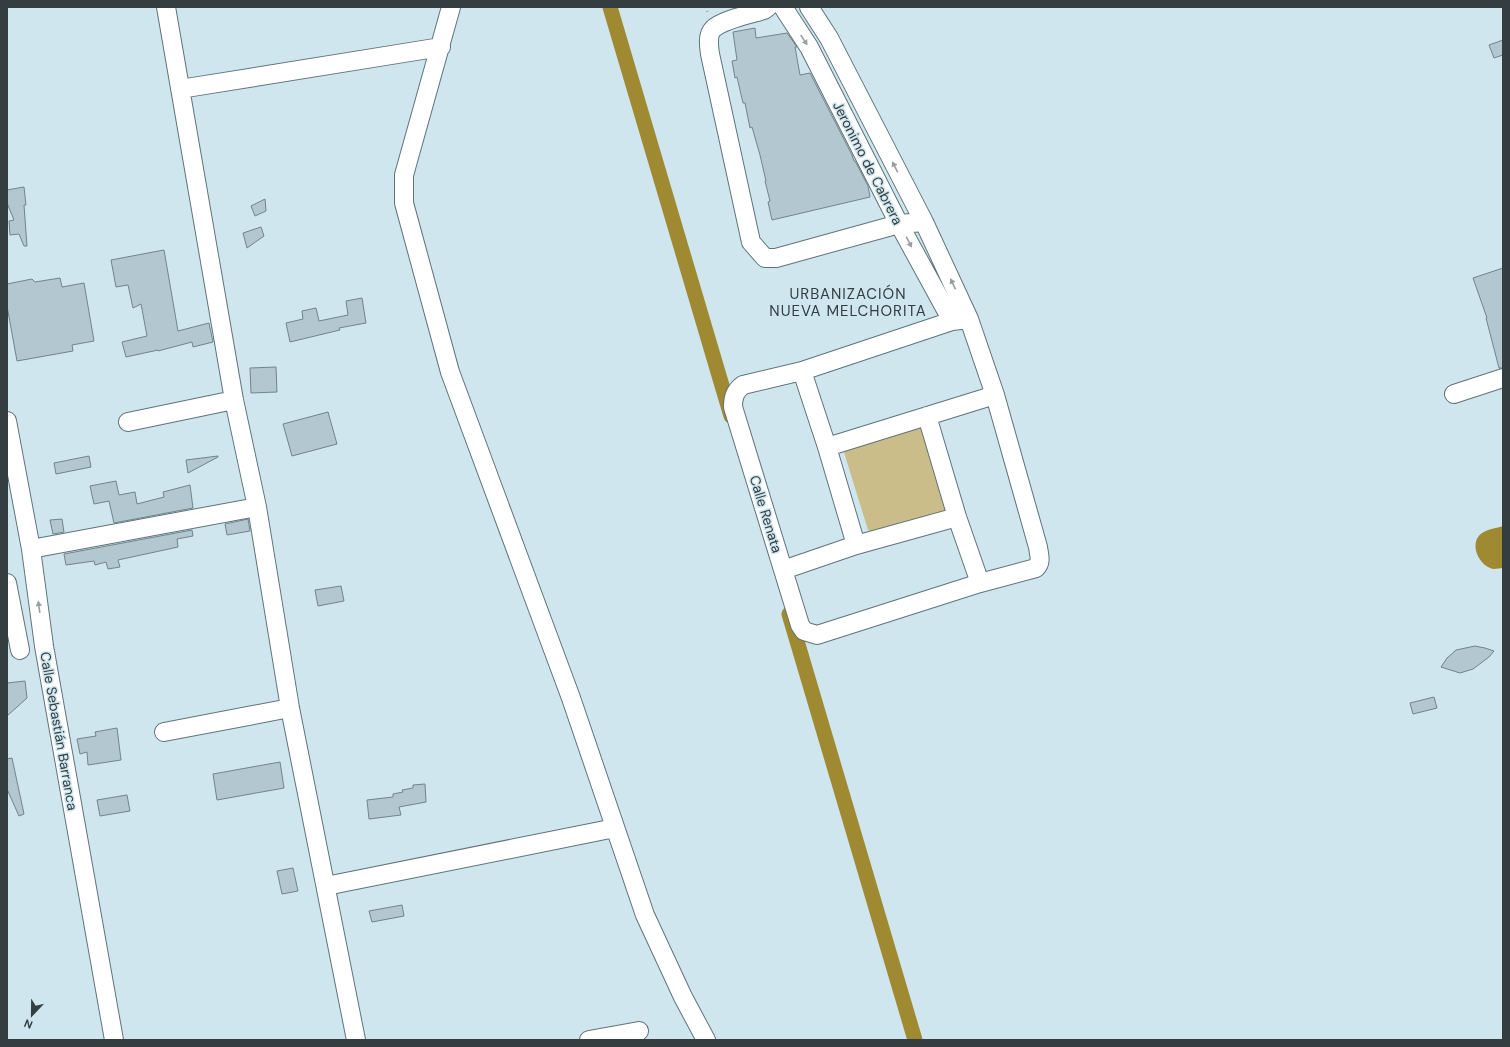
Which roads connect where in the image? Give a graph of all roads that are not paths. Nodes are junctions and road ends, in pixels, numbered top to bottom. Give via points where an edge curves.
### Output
1 (166, 7) edge
2 (452, 7) edge
3 (768, 7) edge
4 (783, 7) edge
5 (809, 7) edge
6 (441, 47) junction
7 (180, 88) junction
8 (924, 222) junction
9 (899, 224) junction
10 (969, 319) junction
11 (952, 321) junction
12 (802, 371) junction
13 (1503, 378) edge
14 (1454, 394) dead end
15 (995, 395) junction
16 (234, 400) junction
17 (927, 416) junction
18 (7, 421) edge
19 (128, 422) dead end
20 (827, 447) junction
21 (12, 480) edge
22 (257, 507) junction
23 (957, 517) junction
24 (856, 545) junction
25 (31, 549) junction
26 (783, 570) junction
27 (7, 583) edge
28 (980, 583) junction
29 (44, 646) junction
30 (13, 651) edge
31 (290, 708) junction
32 (164, 732) dead end
33 (615, 828) junction
34 (326, 886) junction
35 (638, 1031) dead end
36 (114, 1040) edge
37 (356, 1040) edge
38 (589, 1040) edge
39 (706, 1040) edge

1 - 7 street
2 - 6 street
3 - 9 street via 732,18 712,29 709,36 710,54 751,242 765,258 776,258
4 -> 9 street, Jeronimo de Cabrera via 809,48
8 -> 5 street via 829,38
6 - 7 street
6 - 33 street via 404,175 404,203 450,372 571,698
7 - 16 street
8 - 9 street
10 -> 8 street
9 -> 11 street, Jeronimo de Cabrera
10 - 11 street
10 - 15 street
11 - 12 street
12 - 20 street
12 - 26 street, Calle Renata via 744,385 735,394 733,407
13 - 14 street
15 - 17 street
15 - 28 street via 1040,560 1036,568
16 - 19 street
16 - 22 street
17 - 20 street
17 - 23 street
18 - 21 street, Calle Sebastián Barranca
20 - 24 street
21 - 25 street, Calle Sebastián Barranca
22 - 25 street
22 - 31 street
23 - 24 street
23 - 28 street
24 - 26 street
29 -> 25 street, Calle Sebastián Barranca
26 - 28 street, Calle Renata via 800,625 804,631 817,635
27 - 30 street
29 - 30 street
29 - 36 street, Calle Sebastián Barranca
31 - 32 street
31 - 34 street
33 - 34 street
33 - 39 street via 644,915
34 - 37 street
35 - 38 street

